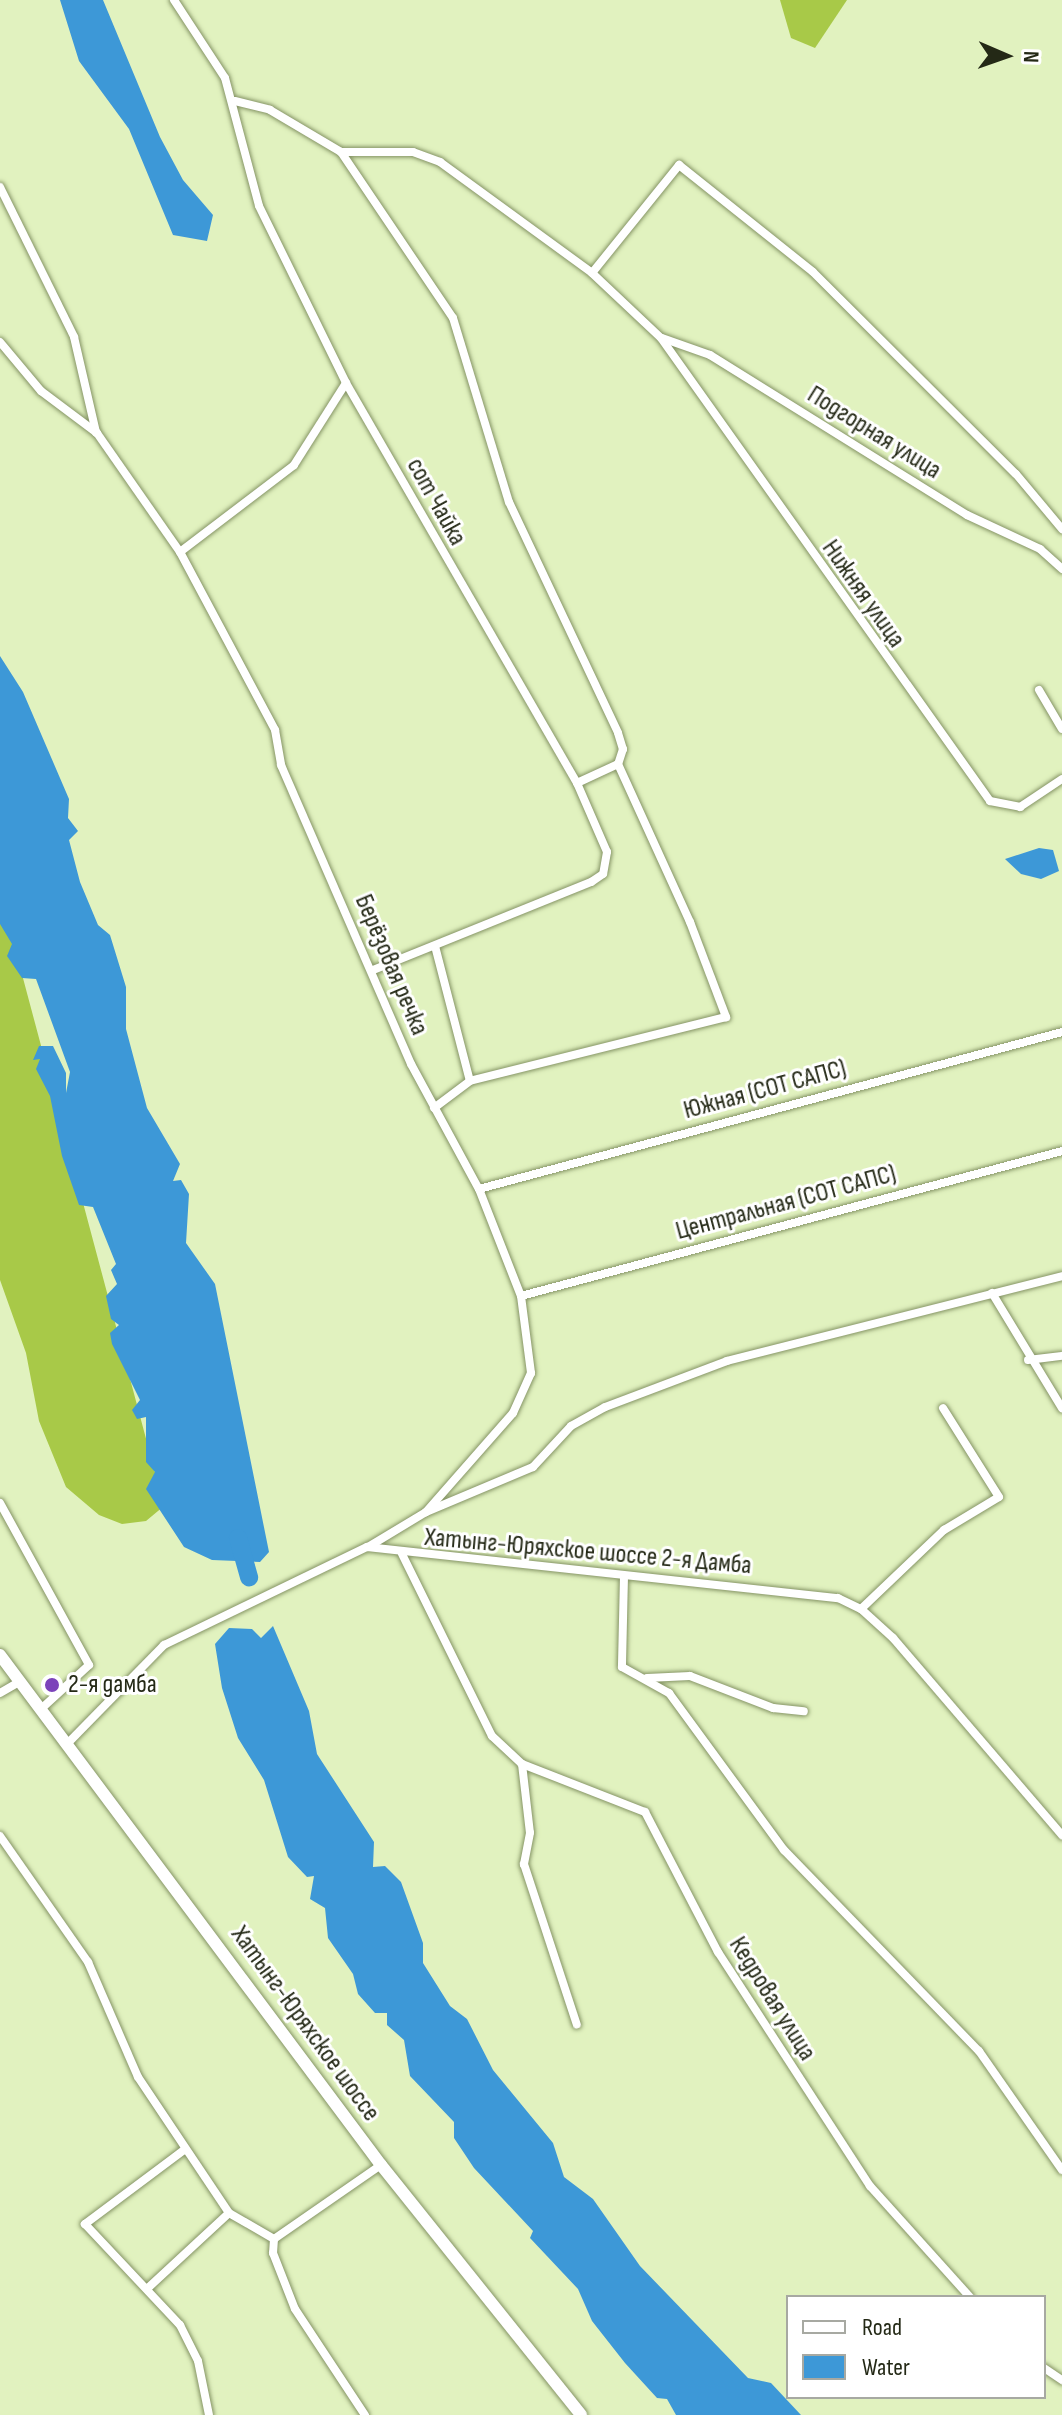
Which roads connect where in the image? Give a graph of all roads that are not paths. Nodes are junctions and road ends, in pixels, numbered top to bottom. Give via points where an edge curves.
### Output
1 (174, 0) edge
2 (235, 101) junction
3 (341, 152) junction
4 (0, 187) edge
5 (592, 273) junction
6 (661, 338) junction
7 (0, 342) edge
8 (346, 383) junction
9 (97, 433) junction
10 (1062, 529) edge
11 (180, 552) junction
12 (1062, 569) edge
13 (1039, 690) dead end
14 (1062, 729) edge
15 (618, 764) junction
16 (1062, 779) edge
17 (577, 783) junction
18 (435, 946) junction
19 (373, 970) junction
20 (1062, 1032) edge
21 (470, 1081) junction
22 (434, 1108) junction
23 (1062, 1151) edge
24 (479, 1189) junction
25 (1062, 1276) edge
26 (992, 1293) junction
27 (521, 1296) junction
28 (1062, 1356) edge
29 (1028, 1360) junction
30 (943, 1408) dead end
31 (1062, 1408) edge
32 (0, 1503) edge
33 (426, 1512) junction
34 (367, 1547) junction
35 (402, 1554) junction
36 (624, 1576) junction
37 (861, 1609) junction
38 (0, 1655) edge
39 (647, 1678) junction
40 (21, 1681) junction
41 (0, 1693) edge
42 (42, 1708) junction
43 (804, 1711) dead end
44 (69, 1742) junction
45 (522, 1764) junction
46 (1062, 1835) edge
47 (0, 1836) edge
48 (577, 2025) dead end
49 (184, 2150) junction
50 (381, 2165) junction
51 (1062, 2170) edge
52 (229, 2213) junction
53 (274, 2239) junction
54 (149, 2287) junction
55 (968, 2295) edge
56 (209, 2415) edge
57 (365, 2415) edge
58 (581, 2415) edge

1 - 2 street, сот Чайка
2 - 3 street via 270,110
2 - 8 street, сот Чайка via 259,206
3 - 5 street via 413,152 440,162
3 - 15 street via 453,318 509,502 618,733 623,749
4 - 9 street via 74,337
5 - 6 street
5 - 10 street via 679,165 813,272 1016,474
6 - 12 street, Подгорная улица via 710,355 967,515 1040,549
6 - 16 street, Нижняя улица via 990,801 1020,807
7 - 9 street via 41,391
8 - 11 street via 294,465
8 - 17 street, сот Чайка
9 - 11 street, Берёзовая речка via 135,480
11 - 19 street, Берёзовая речка via 275,730 281,765
13 - 14 street
15 - 17 street
15 - 21 street via 690,922 726,1017
17 - 18 street, сот Чайка via 607,864 591,882
18 - 19 street
18 - 21 street
19 - 22 street, Берёзовая речка
20 - 24 street, Южная (СОТ САПС)
21 - 22 street
22 - 24 street, Берёзовая речка
23 - 27 street, Центральная (СОТ САПС)
24 - 27 street, Берёзовая речка
25 - 26 street
26 - 29 street
26 - 33 street via 727,1361 619,1402 571,1426 525,1471
27 - 33 street, Берёзовая речка via 531,1373 513,1413
28 - 29 street
29 - 31 street
30 - 37 street via 999,1497 944,1530
32 - 42 street via 89,1665
33 - 34 street
34 - 35 street, Хатынг-Юряхское шоссе 2-я Дамба
34 - 44 street via 164,1645
35 - 36 street, Хатынг-Юряхское шоссе 2-я Дамба
35 - 45 street via 492,1736
36 - 37 street, Хатынг-Юряхское шоссе 2-я Дамба via 814,1593
36 - 39 street via 619,1658 629,1675
37 - 46 street, Хатынг-Юряхское шоссе 2-я Дамба via 931,1680
38 - 40 main road, Хатынг-Юряхское шоссе
39 - 43 street via 690,1676 773,1708
39 - 51 street via 683,1709 784,1850 979,2051
40 - 41 street
40 - 42 main road, Хатынг-Юряхское шоссе
42 - 44 main road, Хатынг-Юряхское шоссе
44 - 50 main road, Хатынг-Юряхское шоссе
45 - 48 street via 530,1833 524,1864
45 - 55 street, Кедровая улица via 645,1812 718,1952 870,2186
47 - 49 street via 88,1962 119,2042
49 - 52 street
49 - 54 street via 87,2218 90,2231
50 - 53 street
50 - 58 main road, Хатынг-Юряхское шоссе
52 - 53 street
52 - 54 street
53 - 57 street via 273,2253 295,2309
54 - 56 street via 198,2361

